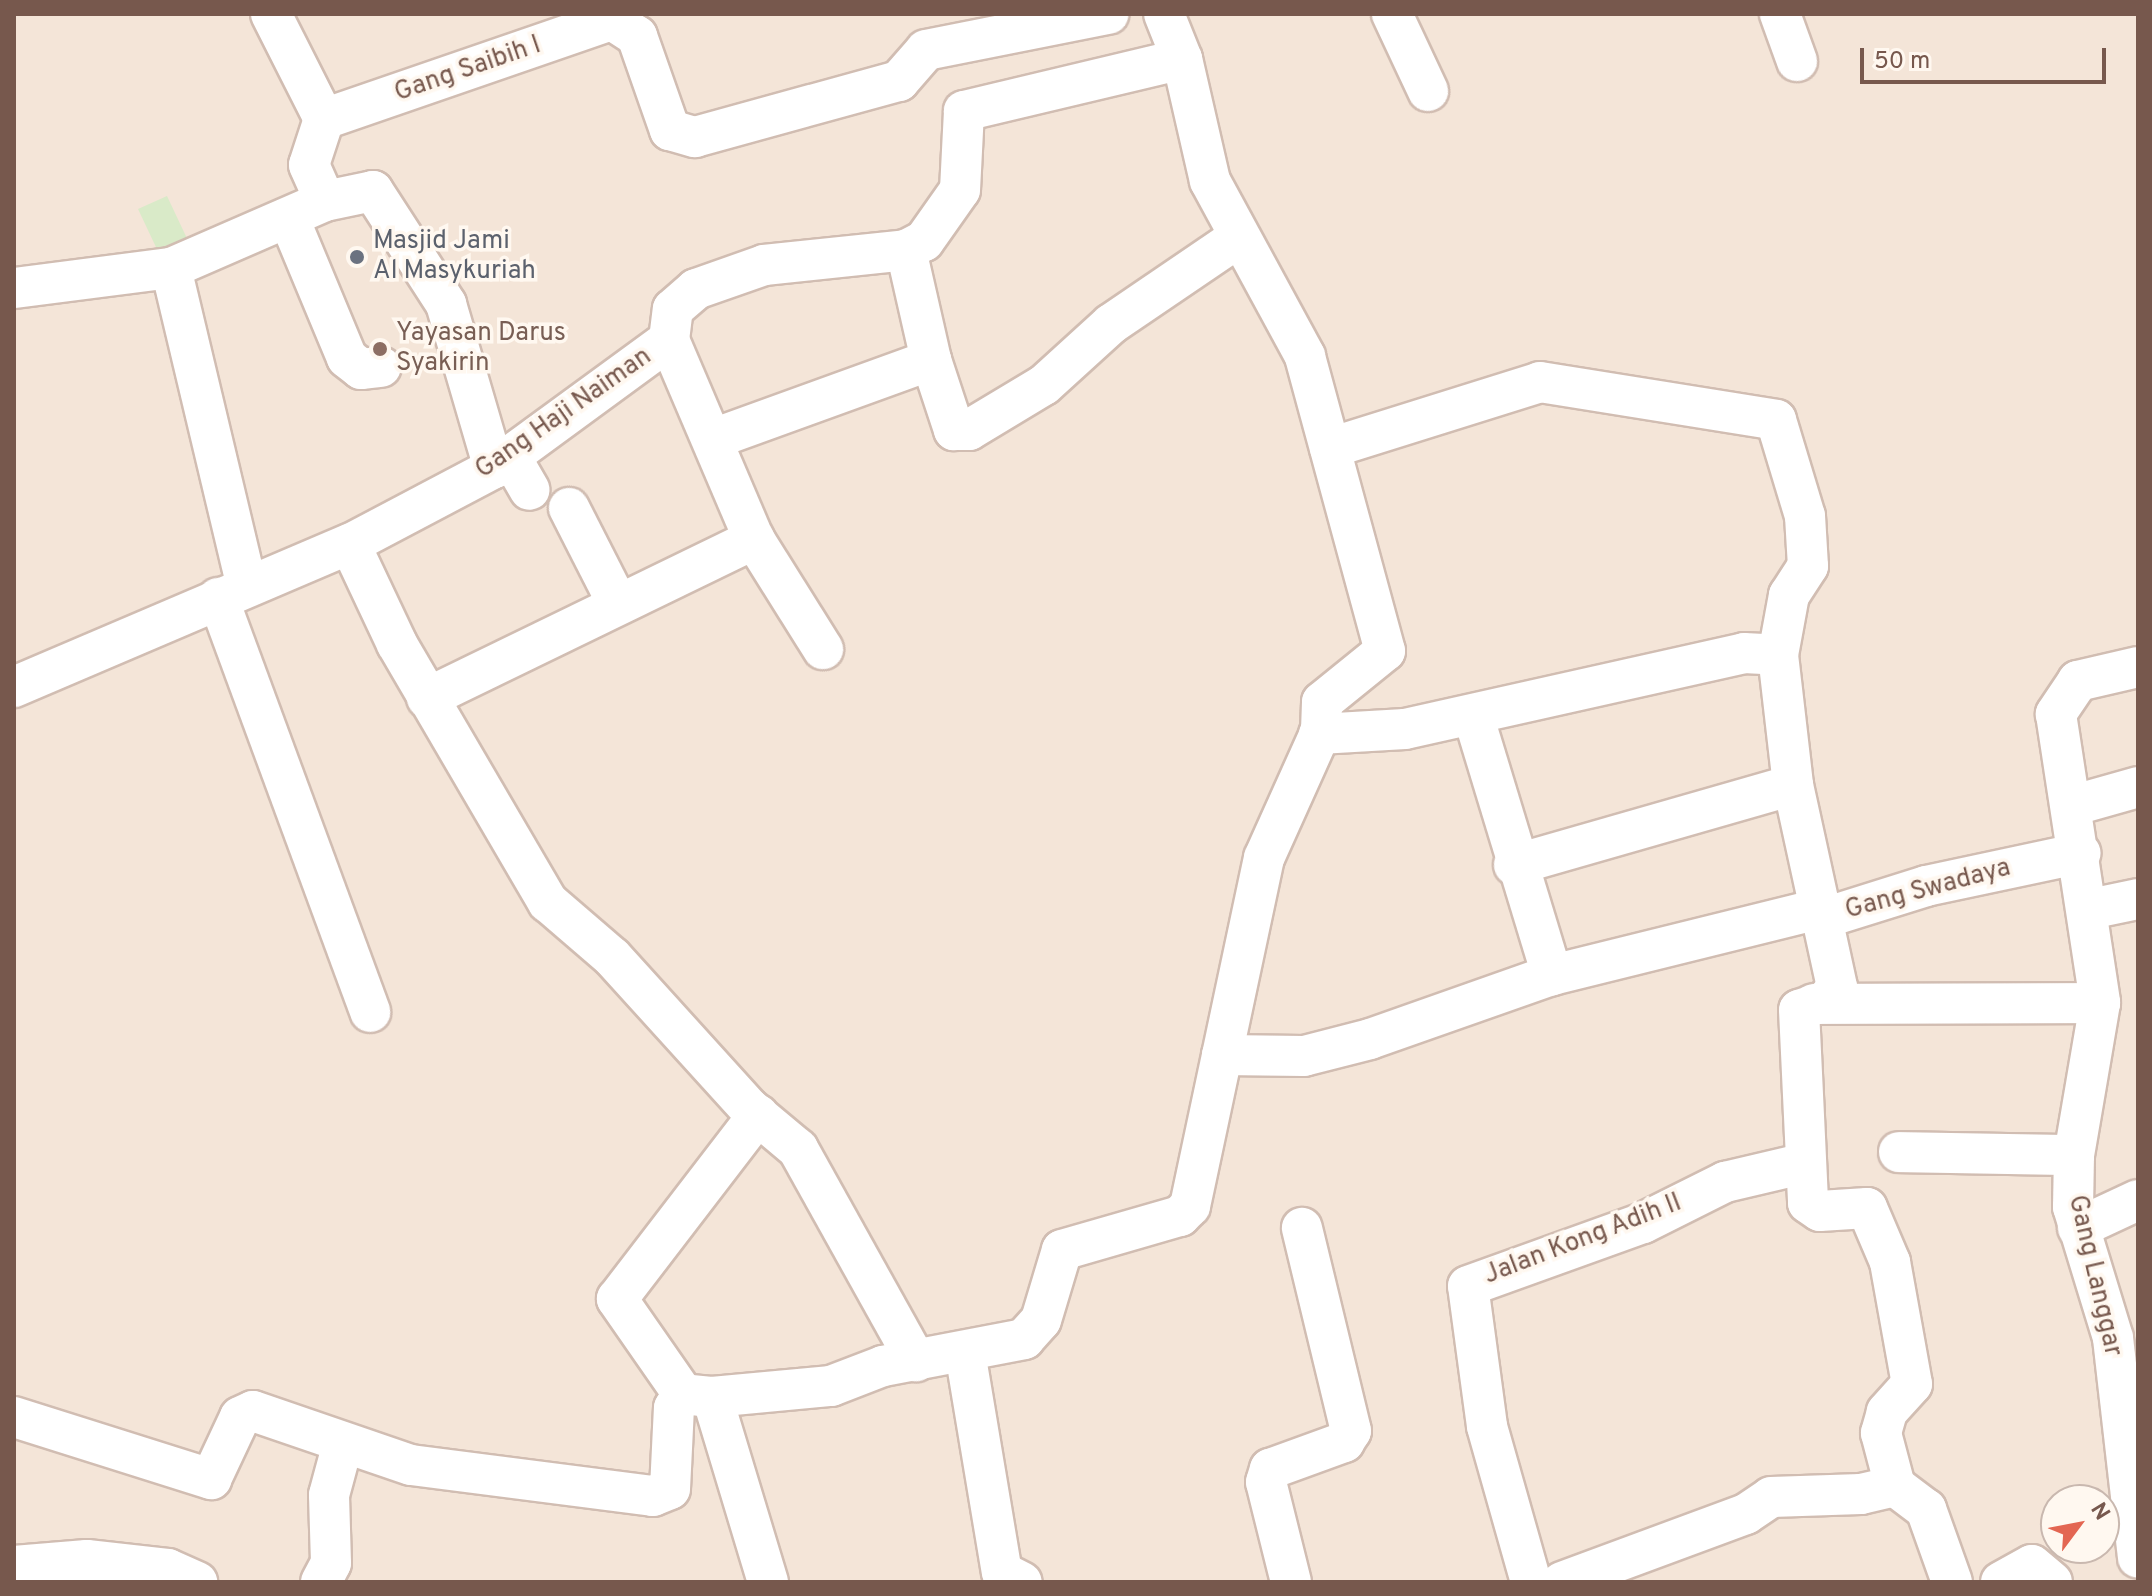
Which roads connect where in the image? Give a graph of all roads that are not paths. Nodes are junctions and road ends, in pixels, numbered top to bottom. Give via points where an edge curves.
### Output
1 (271, 14) edge
2 (1108, 14) edge
3 (1164, 14) edge
4 (1392, 14) edge
5 (1780, 14) edge
6 (1182, 59) junction
7 (1797, 61) dead end
8 (1428, 91) dead end
9 (324, 119) junction
10 (325, 201) junction
11 (290, 221) junction
12 (1236, 239) junction
13 (906, 250) junction
14 (171, 268) junction
15 (14, 288) edge
16 (669, 340) junction
17 (931, 360) junction
18 (381, 367) dead end
19 (713, 439) junction
20 (1330, 448) junction
21 (502, 462) junction
22 (530, 490) dead end
23 (569, 508) dead end
24 (754, 539) junction
25 (350, 544) junction
26 (232, 591) junction
27 (618, 604) junction
28 (823, 649) dead end
29 (1778, 655) junction
30 (2138, 667) edge
31 (14, 687) edge
32 (427, 698) junction
33 (1473, 715) junction
34 (1321, 722) junction
35 (1793, 785) junction
36 (2138, 787) edge
37 (2071, 806) junction
38 (2081, 853) junction
39 (1514, 865) junction
40 (2138, 899) edge
41 (2090, 909) junction
42 (1820, 914) junction
43 (1552, 975) junction
44 (2100, 1003) junction
45 (1814, 1004) junction
46 (370, 1012) dead end
47 (1222, 1055) junction
48 (758, 1115) junction
49 (1899, 1152) dead end
50 (2074, 1155) junction
51 (1806, 1163) junction
52 (2138, 1200) edge
53 (1302, 1228) dead end
54 (2078, 1228) junction
55 (2126, 1333) edge
56 (965, 1352) junction
57 (916, 1361) junction
58 (2127, 1389) edge
59 (698, 1396) junction
60 (14, 1417) edge
61 (343, 1443) junction
62 (1895, 1486) junction
63 (2138, 1558) edge
64 (14, 1566) edge
65 (197, 1582) edge
66 (321, 1582) edge
67 (768, 1582) edge
68 (1022, 1582) edge
69 (1291, 1582) edge
70 (1531, 1582) edge
71 (1562, 1582) edge
72 (1952, 1582) edge
73 (2001, 1582) edge
74 (2052, 1582) edge

1 - 9 street
2 - 9 street, Gang Saibih I via 926,50 899,81 681,135 670,130 637,36 612,20
3 - 6 street
4 - 8 street
5 - 7 street
6 - 12 street via 1210,181
6 - 13 street via 964,111 960,190 924,241
9 - 10 street via 309,165
10 - 11 street
10 - 21 street via 366,191 379,196 446,304
11 - 14 street
11 - 18 street via 347,358 361,369
12 - 17 street via 1111,324 1044,385 969,430 954,430
12 - 20 street via 1296,333
13 - 16 street, Gang Haji Naiman via 764,265 710,283 673,309
13 - 17 street
14 - 15 street
14 - 26 street
16 - 19 street
16 - 21 street, Gang Haji Naiman
17 - 19 street
19 - 24 street
20 - 29 street via 1540,382 1769,414 1805,516 1808,566 1789,595
20 - 34 street via 1385,651
21 - 22 street
21 - 25 street, Gang Haji Naiman
23 - 27 street
24 - 27 street
24 - 28 street
25 - 26 street, Gang Haji Naiman
25 - 32 street
26 - 31 street, Gang Haji Naiman
26 - 46 street
27 - 32 street
29 - 33 street via 1744,653
29 - 35 street
30 - 37 street, Gang Langgar via 2078,681 2058,702
32 - 48 street via 548,902 612,957
33 - 34 street
33 - 39 street
34 - 47 street via 1249,902
35 - 39 street
35 - 42 street
36 - 37 street
37 - 38 street, Gang Langgar
38 - 41 street, Gang Langgar
38 - 42 street, Gang Swadaya
39 - 43 street
40 - 41 street
41 - 44 street, Gang Langgar
42 - 43 street, Gang Swadaya
42 - 45 street via 1837,987
43 - 47 street, Gang Swadaya via 1453,1014 1304,1056
44 - 45 street
44 - 50 street, Gang Langgar
45 - 51 street via 1799,1010
47 - 56 street via 1190,1206 1115,1237 1071,1244 1054,1260 1035,1332
48 - 57 street via 798,1149
48 - 59 street via 617,1299
49 - 50 street
50 - 54 street, Gang Langgar
51 - 62 street via 1811,1210 1867,1208 1890,1262 1912,1384 1881,1424
51 - 70 street, Jalan Kong Adih II via 1725,1182 1643,1223 1468,1286 1487,1426
52 - 54 street
53 - 69 street via 1351,1431 1344,1442 1270,1469 1266,1482
54 - 55 street, Gang Langgar
55 - 58 street, Gang Langgar
56 - 57 street
56 - 68 street via 1002,1572
57 - 59 street via 831,1386
58 - 63 street, Gang Langgar
59 - 61 street via 674,1408 668,1494 411,1465
59 - 67 street
60 - 61 street via 211,1479 248,1411
61 - 66 street via 329,1495 331,1563
62 - 71 street via 1867,1494 1771,1497 1746,1514
62 - 72 street via 1926,1509
64 - 65 street via 87,1560 168,1569
73 - 74 street via 2032,1565

